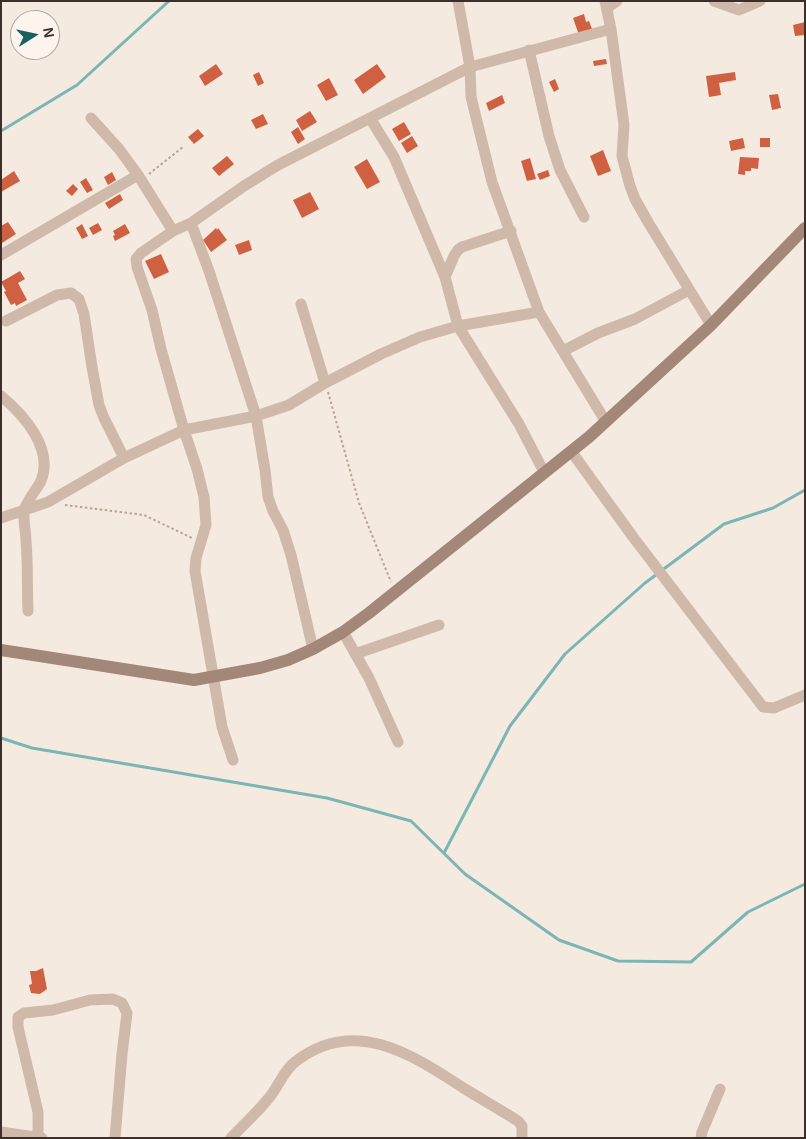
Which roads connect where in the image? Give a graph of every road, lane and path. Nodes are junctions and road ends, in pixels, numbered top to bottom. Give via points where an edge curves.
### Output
1 (458, 1) edge
2 (618, 1) edge
3 (714, 1) edge
4 (760, 1) edge
5 (606, 4) edge
6 (611, 29) junction
7 (529, 50) junction
8 (470, 67) junction
9 (91, 118) dead end
10 (370, 118) junction
11 (183, 147) dead end
12 (139, 177) junction
13 (584, 217) dead end
14 (192, 223) junction
15 (805, 228) edge
16 (173, 231) junction
17 (511, 231) junction
18 (1, 256) edge
19 (445, 277) junction
20 (689, 290) junction
21 (301, 304) dead end
22 (539, 312) junction
23 (6, 321) dead end
24 (711, 325) junction
25 (458, 326) junction
26 (563, 351) junction
27 (325, 383) junction
28 (1, 396) edge
29 (256, 416) junction
30 (606, 422) junction
31 (184, 430) junction
32 (570, 451) junction
33 (124, 458) junction
34 (544, 472) junction
35 (48, 502) junction
36 (24, 510) junction
37 (1, 518) edge
38 (201, 542) junction
39 (396, 592) junction
40 (28, 611) dead end
41 (439, 625) dead end
42 (343, 632) junction
43 (313, 649) junction
44 (1, 650) edge
45 (356, 654) junction
46 (213, 678) junction
47 (805, 695) edge
48 (398, 742) dead end
49 (233, 760) dead end
50 (720, 1089) dead end
51 (1, 1132) edge
52 (39, 1138) edge
53 (115, 1138) edge
54 (231, 1138) edge
55 (522, 1138) edge
56 (701, 1138) edge

1 - 8 street
2 - 5 street
3 - 4 street via 739,10
5 - 6 street
6 - 7 street
6 - 20 street via 624,125 622,156 626,172 635,199
7 - 8 street
7 - 13 street via 560,170
8 - 10 street
8 - 17 street via 471,97 489,172
9 - 12 street
10 - 14 street via 278,165
10 - 19 street via 394,157
11 - 12 path
12 - 16 street
12 - 18 street
14 - 16 street
14 - 29 street
15 - 24 street
16 - 31 street via 136,259
17 - 19 street via 462,246
17 - 22 street
19 - 25 street
20 - 24 street
20 - 26 street via 635,319
21 - 27 street
22 - 25 street
22 - 26 street
23 - 33 street via 57,295 71,293 79,299 99,404
24 - 30 street
25 - 27 street via 381,354
25 - 34 street via 519,424
26 - 30 street
27 - 29 street via 289,405
27 - 39 path via 359,503
28 - 36 street via 27,422 44,457 42,479
29 - 31 street
29 - 43 street via 268,497 291,555
30 - 32 street
31 - 33 street
31 - 38 street via 204,497 206,526
32 - 34 street
32 - 47 street via 763,707 774,708
33 - 35 street
34 - 39 street
35 - 36 street
35 - 38 path via 144,515
36 - 37 street
36 - 40 street
38 - 46 street via 195,570
39 - 42 street
41 - 45 street
42 - 43 street
42 - 45 street
43 - 46 street via 288,660
44 - 46 street via 194,680
45 - 48 street
46 - 49 street via 222,727
50 - 56 street
51 - 52 street
52 - 53 street via 38,1112 18,1016 24,1012 53,1010 90,1000 113,999 122,1003 127,1013
54 - 55 street via 269,1098 293,1064 310,1051 341,1041 391,1047 414,1057 518,1121 522,1126

